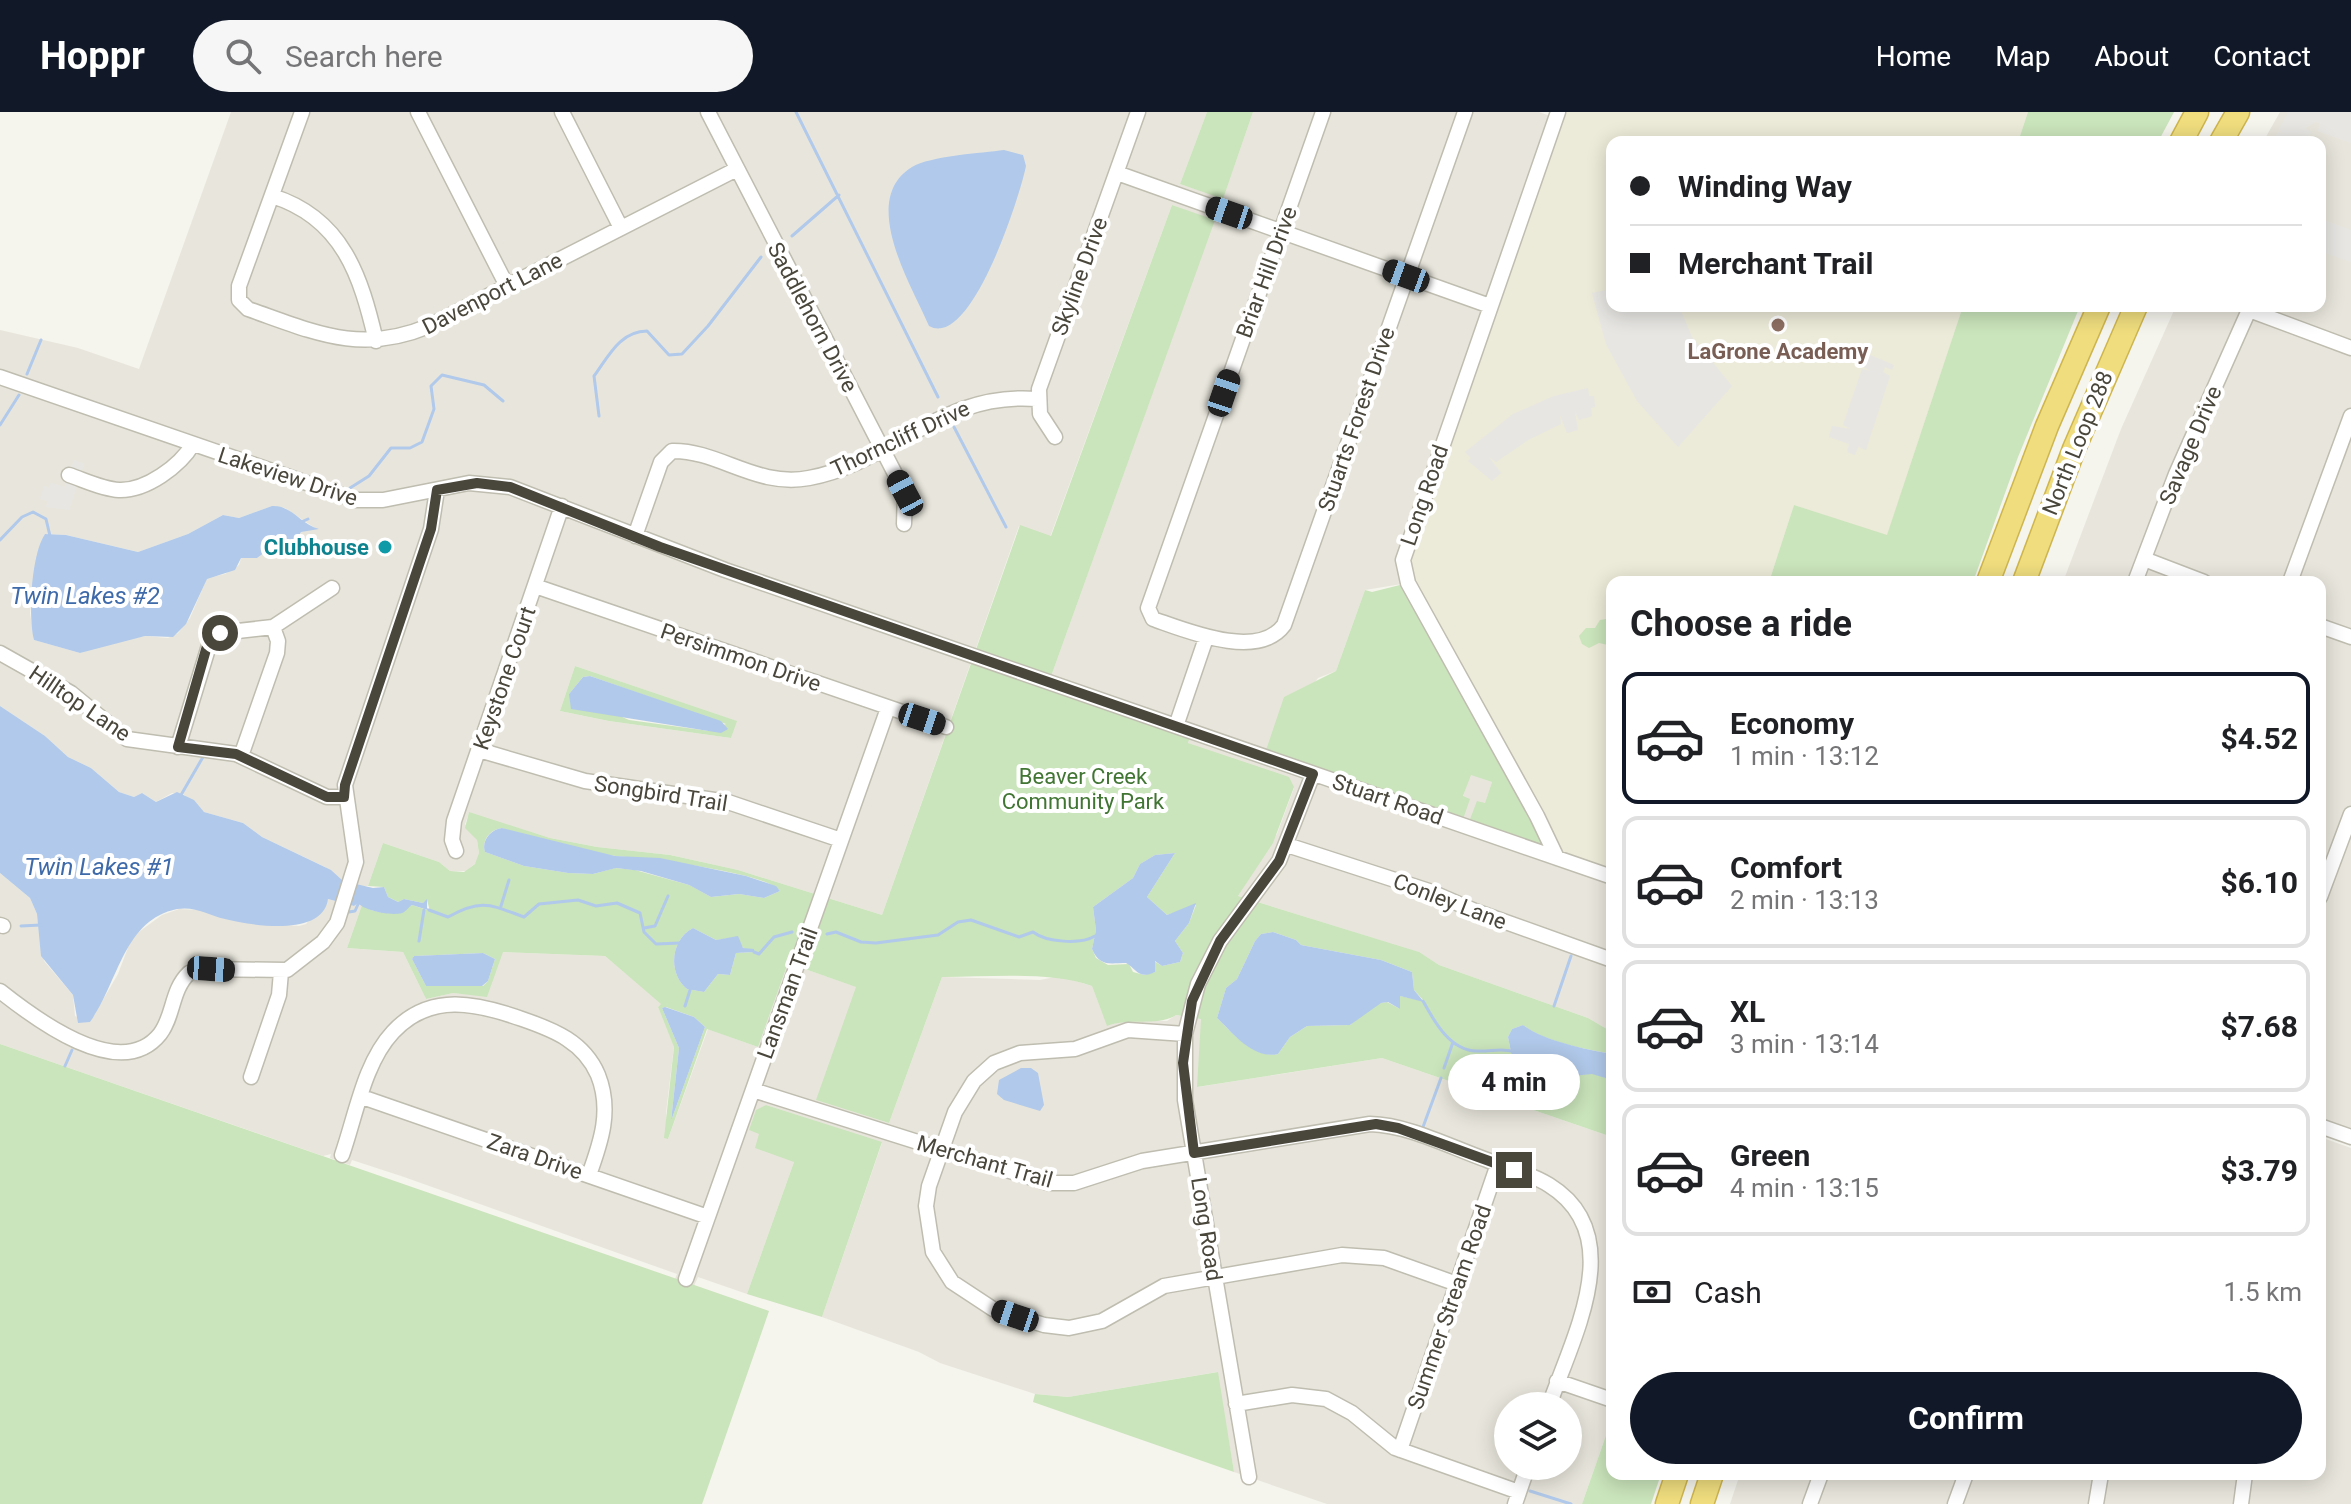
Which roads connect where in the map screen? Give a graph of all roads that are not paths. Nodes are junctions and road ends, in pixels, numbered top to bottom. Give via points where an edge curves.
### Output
1 (302, 112) edge
2 (418, 112) edge
3 (562, 112) edge
4 (708, 112) edge
5 (1138, 112) edge
6 (1323, 112) edge
7 (1465, 112) edge
8 (1558, 112) edge
9 (2197, 112) edge
10 (2184, 136) edge
11 (735, 170) junction
12 (1117, 173) junction
13 (272, 196) junction
14 (621, 228) junction
15 (1281, 231) junction
16 (1406, 276) junction
17 (507, 286) junction
18 (1490, 306) junction
19 (2096, 312) edge
20 (2133, 312) edge
21 (2248, 312) edge
22 (2254, 312) edge
23 (376, 341) junction
24 (2351, 348) edge
25 (0, 377) edge
26 (1037, 399) junction
27 (2351, 416) edge
28 (1055, 437) dead end
29 (193, 444) junction
30 (881, 448) junction
31 (69, 475) dead end
32 (437, 490) junction
33 (562, 506) junction
34 (904, 524) dead end
35 (635, 536) junction
36 (2144, 559) junction
37 (1990, 576) edge
38 (2026, 576) edge
39 (2137, 576) edge
40 (2188, 576) edge
41 (2292, 576) edge
42 (535, 586) junction
43 (332, 588) dead end
44 (273, 627) junction
45 (2326, 628) edge
46 (2351, 637) edge
47 (1206, 638) junction
48 (0, 653) edge
49 (888, 708) junction
50 (1176, 726) junction
51 (946, 727) dead end
52 (178, 747) junction
53 (479, 750) junction
54 (241, 756) junction
55 (1313, 774) junction
56 (344, 797) junction
57 (2351, 814) edge
58 (841, 840) junction
59 (1287, 845) junction
60 (456, 851) dead end
61 (1557, 858) junction
62 (1606, 875) edge
63 (2326, 881) edge
64 (1606, 958) edge
65 (281, 972) junction
66 (0, 991) edge
67 (1185, 1034) junction
68 (251, 1077) dead end
69 (753, 1090) junction
70 (362, 1097) junction
71 (2326, 1128) edge
72 (2351, 1137) edge
73 (942, 1150) junction
74 (1194, 1153) junction
75 (342, 1155) dead end
76 (1498, 1164) junction
77 (589, 1175) junction
78 (708, 1217) junction
79 (1215, 1277) junction
80 (686, 1279) dead end
81 (1457, 1284) junction
82 (1557, 1381) junction
83 (1553, 1392) edge
84 (1606, 1398) edge
85 (1236, 1404) junction
86 (1400, 1450) junction
87 (1249, 1477) dead end
88 (1675, 1480) edge
89 (1712, 1480) edge
90 (1714, 1480) edge
91 (1819, 1480) edge
92 (1964, 1480) edge
93 (2100, 1480) edge
94 (2244, 1480) edge
95 (1517, 1498) edge
96 (1667, 1504) edge
97 (1702, 1504) edge
98 (1711, 1504) edge
99 (1810, 1504) edge
100 (1955, 1504) edge
101 (2096, 1504) edge
102 (2241, 1504) edge

1 - 13 street
2 - 17 street
3 - 14 street
4 - 11 street, Saddlehorn Drive
5 - 12 street, Skyline Drive
6 - 15 street, Briar Hill Drive
7 - 16 street, Stuarts Forest Drive
8 - 18 street, Long Road
9 - 10 highway
11 - 14 street, Davenport Lane
11 - 30 street, Saddlehorn Drive
12 - 15 street
12 - 26 street, Skyline Drive
13 - 23 street via 306,212 338,242 365,291
13 - 23 street, Davenport Lane via 239,286 239,300 248,309 321,335
14 - 17 street, Davenport Lane
15 - 16 street
15 - 47 street, Briar Hill Drive via 1150,602 1149,614
16 - 18 street
16 - 47 street, Stuarts Forest Drive via 1284,625 1276,634 1248,640
17 - 23 street, Davenport Lane via 429,326
18 - 61 street, Long Road via 1404,551 1403,568
19 - 37 highway, North Loop 288
20 - 38 highway, North Loop 288 via 2083,424
21 - 36 street, Savage Drive
22 - 24 street, Savage Drive
25 - 29 street, Lakeview Drive
26 - 28 street
26 - 30 street, Thorncliff Drive via 1000,397 970,404
27 - 41 street
29 - 31 street via 175,467 127,489
29 - 32 street, Lakeview Drive via 363,502
30 - 34 street, Saddlehorn Drive via 905,493
30 - 35 street, Thorncliff Drive via 826,473 785,480 672,451 661,462
32 - 33 street, Stuart Road via 491,483
32 - 56 street via 431,529
33 - 35 street, Stuart Road
33 - 42 street, Keystone Court
35 - 50 street, Stuart Road
36 - 39 street, Savage Drive
36 - 40 street
42 - 49 street, Persimmon Drive
42 - 53 street, Keystone Court
43 - 44 street
44 - 52 street via 220,633 211,639
44 - 54 street via 277,653
45 - 46 street
47 - 50 street
48 - 52 street, Hilltop Lane via 71,693 123,737
49 - 51 street, Persimmon Drive
49 - 58 street, Lansman Trail
50 - 55 street, Stuart Road
52 - 54 street, Hilltop Lane
53 - 58 street, Songbird Trail via 585,781 728,802
53 - 60 street, Keystone Court via 453,828
54 - 56 street, Hilltop Lane via 327,797
55 - 59 street, Long Road
55 - 61 street, Stuart Road
56 - 65 street via 355,851 343,908 323,942
57 - 63 street
58 - 69 street, Lansman Trail
59 - 64 street, Conley Lane via 1429,891
59 - 67 street, Long Road via 1207,963
61 - 62 street, Stuart Road
65 - 66 street via 192,971 177,989 157,1038 124,1052 66,1036
65 - 68 street via 279,995
67 - 73 street via 1128,1030 1075,1049 1026,1051 999,1060 966,1092
67 - 74 street, Long Road via 1184,1088
69 - 73 street, Merchant Trail
69 - 78 street, Lansman Trail
70 - 75 street
70 - 77 street, Zara Drive
70 - 77 street via 379,1051 405,1021 447,1004 492,1008 561,1035 591,1062 605,1109
71 - 72 street
73 - 74 street, Merchant Trail via 1060,1184
73 - 79 street via 926,1206 930,1244 947,1277 987,1307 1044,1325 1075,1328 1102,1321 1157,1288
74 - 76 street, Merchant Trail via 1376,1124
74 - 79 street, Long Road
76 - 81 street, Summer Stream Road
76 - 82 street, Merchant Trail via 1548,1184 1579,1213 1592,1246 1591,1275
77 - 78 street, Zara Drive
78 - 80 street, Lansman Trail
79 - 81 street via 1356,1254 1384,1258
79 - 85 street, Long Road
81 - 86 street, Summer Stream Road
82 - 83 street
82 - 84 street
85 - 86 street via 1292,1395 1326,1399
85 - 87 street, Long Road
86 - 95 street
88 - 96 highway
89 - 97 highway
90 - 98 highway
91 - 99 street
92 - 100 street
93 - 101 street
94 - 102 street

